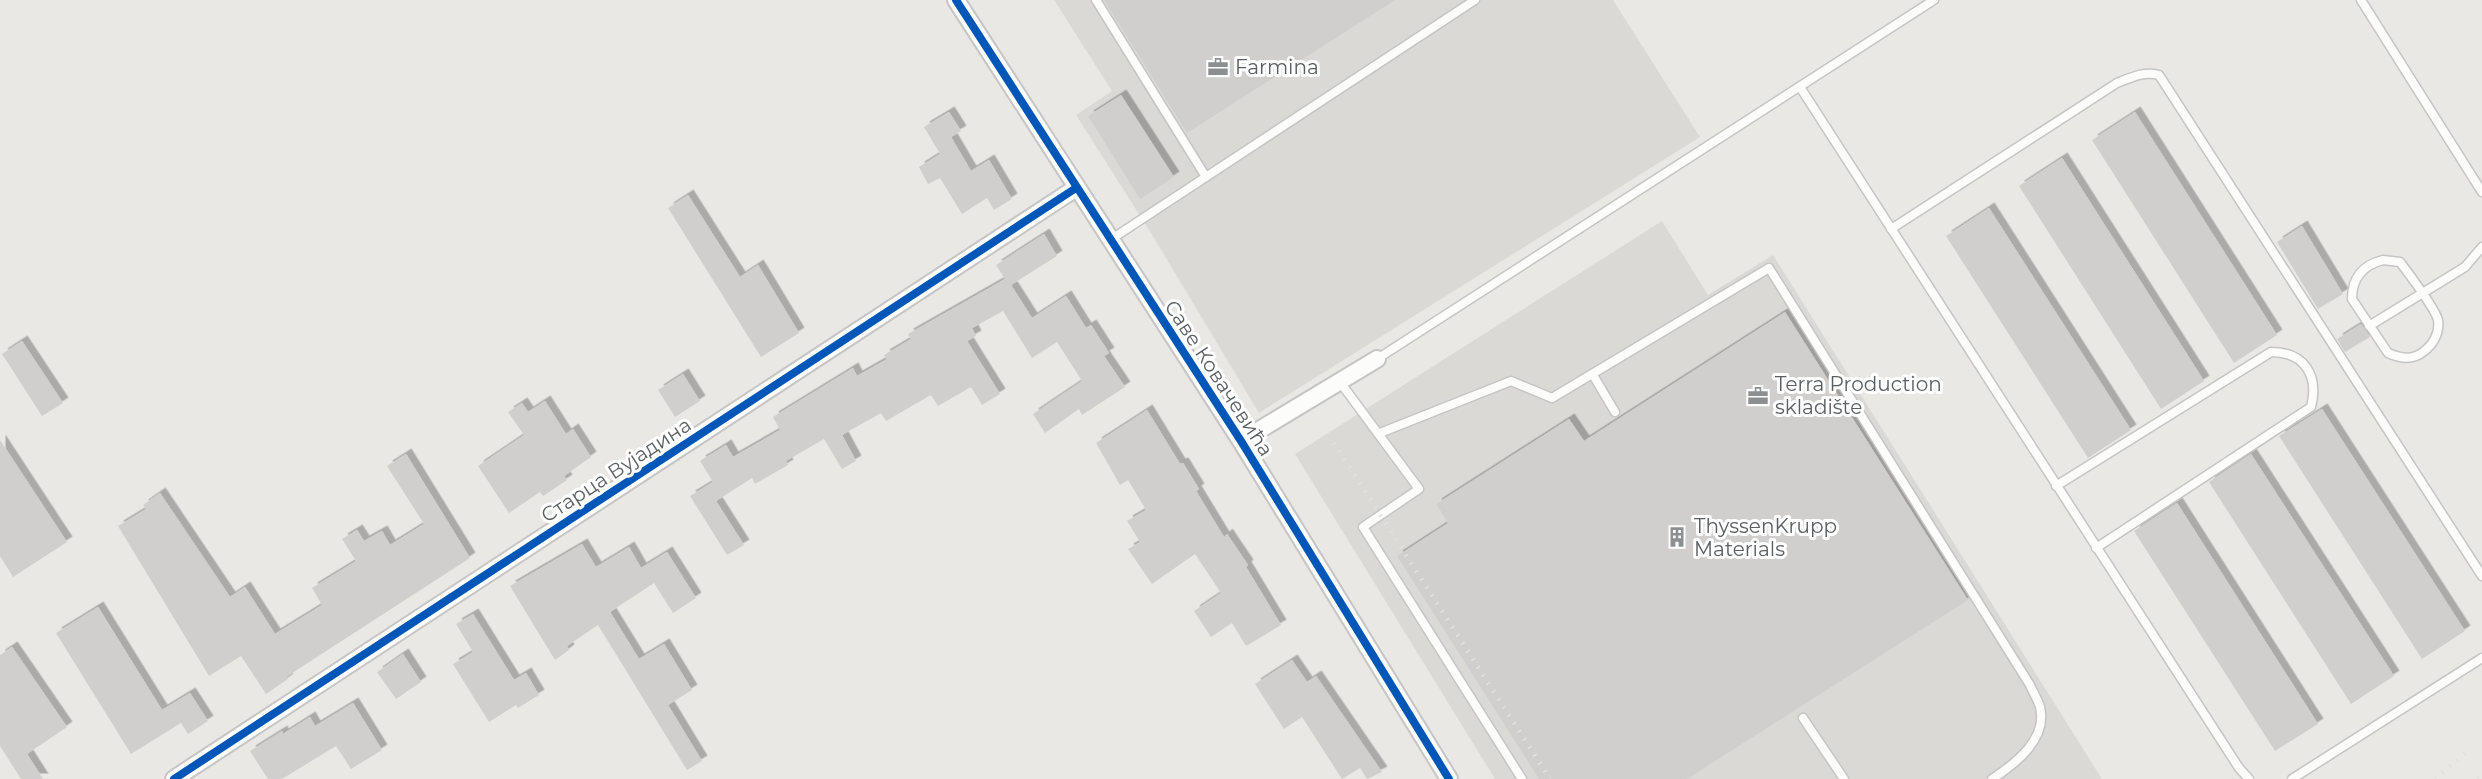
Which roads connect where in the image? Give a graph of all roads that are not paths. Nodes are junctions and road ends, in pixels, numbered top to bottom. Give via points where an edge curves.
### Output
1 (956, 0) edge
2 (1096, 0) edge
3 (1475, 0) edge
4 (1933, 0) edge
5 (2361, 0) edge
6 (1800, 87) junction
7 (1206, 177) junction
8 (1076, 188) junction
9 (2482, 192) edge
10 (1891, 229) junction
11 (1110, 240) junction
12 (2482, 247) edge
13 (2422, 294) junction
14 (2369, 327) junction
15 (1377, 359) joint
16 (1593, 375) junction
17 (1340, 382) junction
18 (1616, 412) dead end
19 (1380, 433) junction
20 (1241, 441) junction
21 (2056, 486) junction
22 (2096, 548) junction
23 (2482, 576) edge
24 (2482, 658) edge
25 (1803, 718) dead end
26 (174, 779) edge
27 (1449, 779) edge
28 (1522, 779) edge
29 (1844, 779) edge
30 (1992, 779) edge
31 (2248, 779) edge
32 (2292, 779) edge

1 - 8 street, Саве Ковачевића
2 - 7 lane
3 - 7 lane
4 - 6 lane
5 - 9 lane
6 - 10 lane
6 - 15 lane
7 - 11 lane
8 - 11 street, Саве Ковачевића
8 - 26 street, Старца Вујадина
10 - 21 lane
10 - 23 lane via 2117,83 2144,74 2159,75
11 - 20 street, Саве Ковачевића
12 - 13 lane via 2464,267
13 - 14 lane
13 - 14 lane via 2438,319 2431,346 2420,355 2408,358 2388,353
13 - 14 lane via 2400,262 2373,262 2361,270 2352,290 2352,299
15 - 17 street
16 - 18 lane
16 - 19 lane via 1552,398 1511,381
16 - 30 lane via 1769,268 2030,685 2040,708 2040,729 2026,751
17 - 19 lane
17 - 20 street
19 - 28 lane via 1419,489 1363,527
20 - 27 street, Саве Ковачевића
21 - 22 lane
21 - 22 lane via 2271,352 2292,355 2312,376 2315,393 2311,407
22 - 31 lane
24 - 32 lane
25 - 29 lane

